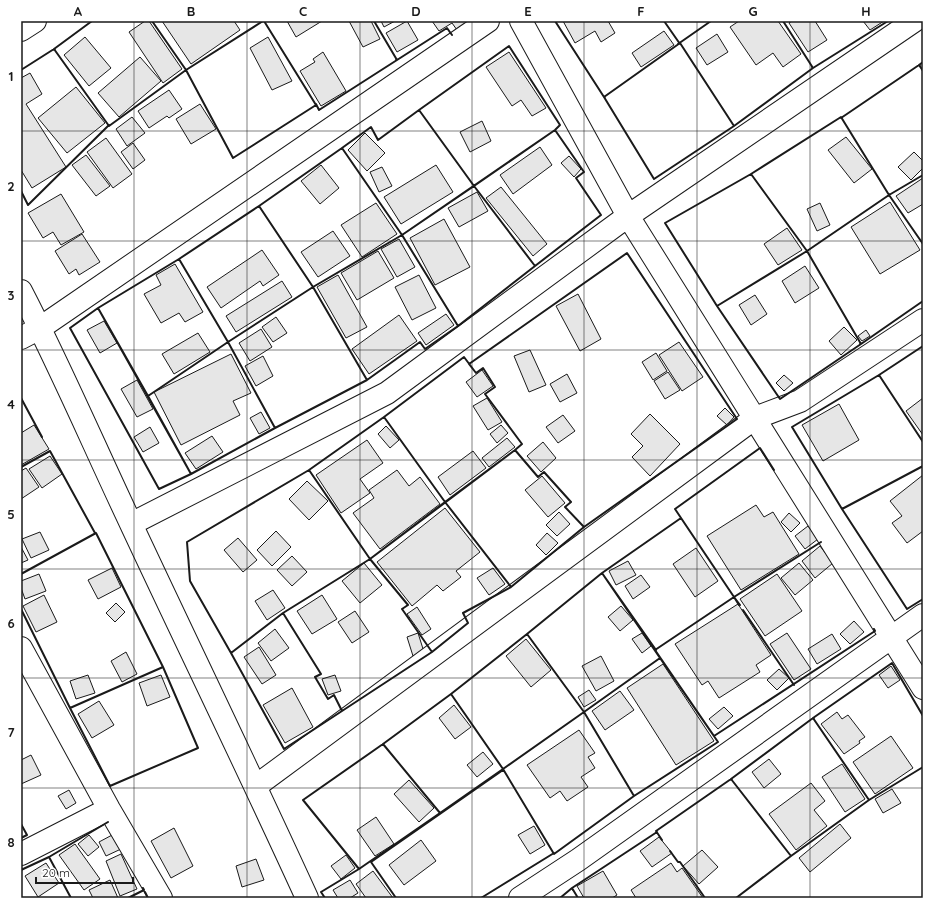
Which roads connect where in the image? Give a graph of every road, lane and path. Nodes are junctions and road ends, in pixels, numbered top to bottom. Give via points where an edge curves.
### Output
1 (35, 21) edge
2 (488, 21) edge
3 (521, 21) edge
4 (914, 21) edge
5 (21, 30) edge
6 (628, 216) junction
7 (21, 291) edge
8 (923, 320) edge
9 (40, 328) junction
10 (21, 338) edge
11 (755, 418) junction
12 (131, 524) junction
13 (923, 615) edge
14 (890, 637) junction
15 (21, 648) edge
16 (923, 688) edge
17 (256, 786) junction
18 (109, 809) junction
19 (21, 854) edge
20 (161, 898) edge
21 (307, 898) edge
22 (520, 898) edge

1 - 5 street
2 - 9 street
3 - 6 street
4 - 6 street
6 - 11 street
6 - 12 street via 387,393
7 - 9 street
8 - 11 street via 800,401
9 - 10 street
9 - 12 street
11 - 14 street
11 - 17 street
12 - 17 street
13 - 14 street
14 - 16 street
14 - 22 street via 578,860
15 - 18 street
17 - 21 street
18 - 19 street
18 - 20 street

